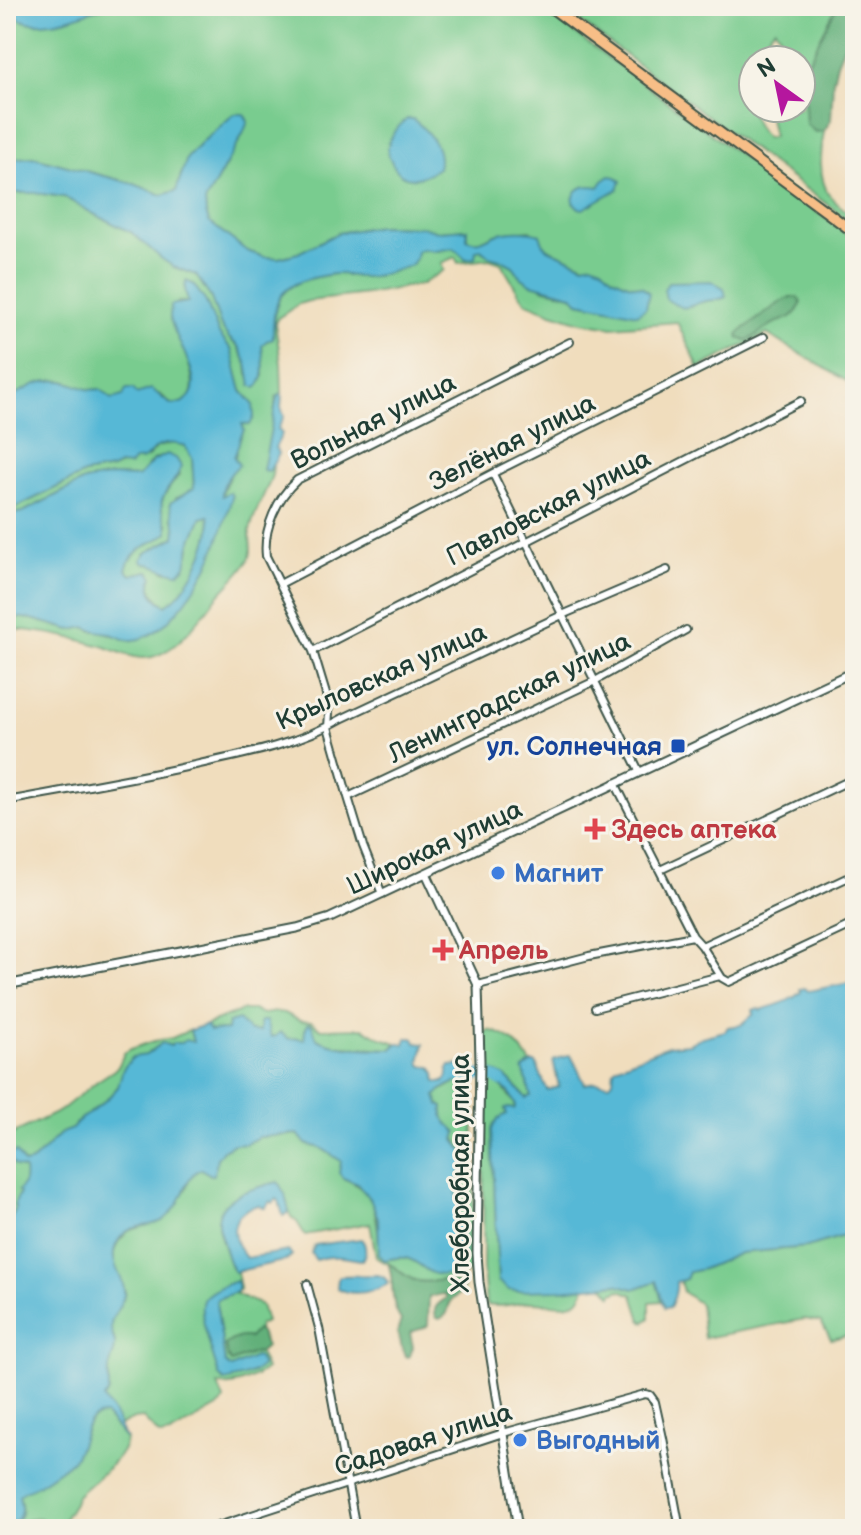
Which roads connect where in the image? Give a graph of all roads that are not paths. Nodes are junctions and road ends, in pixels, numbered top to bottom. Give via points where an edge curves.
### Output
1 (549, 6) edge
2 (855, 233) edge
3 (764, 337) dead end
4 (570, 342) dead end
5 (801, 401) dead end
6 (493, 474) junction
7 (526, 541) junction
8 (667, 570) dead end
9 (280, 584) junction
10 (562, 615) junction
11 (686, 630) dead end
12 (313, 651) junction
13 (855, 671) edge
14 (595, 681) junction
15 (328, 727) junction
16 (639, 771) junction
17 (855, 778) edge
18 (615, 783) junction
19 (348, 797) junction
20 (6, 801) edge
21 (660, 870) junction
22 (426, 873) junction
23 (855, 874) edge
24 (382, 894) junction
25 (855, 923) edge
26 (693, 936) junction
27 (702, 946) junction
28 (723, 979) junction
29 (6, 985) edge
30 (478, 985) junction
31 (595, 1008) dead end
32 (307, 1284) dead end
33 (503, 1433) junction
34 (348, 1483) junction
35 (209, 1529) edge
36 (356, 1529) edge
37 (518, 1529) edge
38 (680, 1529) edge

1 - 2 main road
3 - 6 street, Зелёная улица
4 - 9 street, Вольная улица via 297,480 283,495 265,545
5 - 7 street, Павловская улица
6 - 7 street
6 - 9 street, Зелёная улица
7 - 10 street
7 - 12 street, Павловская улица
8 - 10 street, Крыловская улица
9 - 12 street, Вольная улица
10 - 14 street
10 - 15 street, Крыловская улица
11 - 14 street, Ленинградская улица
12 - 15 street, Вольная улица via 326,694
13 - 16 street, Широкая улица
14 - 16 street
14 - 19 street, Ленинградская улица
15 - 19 street, Вольная улица
15 - 20 street, Крыловская улица via 246,754
16 - 18 street, Широкая улица
17 - 21 street
18 - 21 street
18 - 22 street, Широкая улица
19 - 24 street, Вольная улица
21 - 26 street
22 - 24 street, Широкая улица
22 - 30 street, Хлеборобная улица
23 - 27 street
24 - 29 street, Широкая улица via 297,928
25 - 28 street via 732,981
26 - 27 street
26 - 30 street
27 - 28 street
28 - 31 street
30 - 33 street, Хлеборобная улица via 477,1253
32 - 34 street
33 - 34 street, Садовая улица
33 - 37 street, Хлеборобная улица
33 - 38 street, Садовая улица via 650,1395
34 - 35 street, Садовая улица
34 - 36 street

